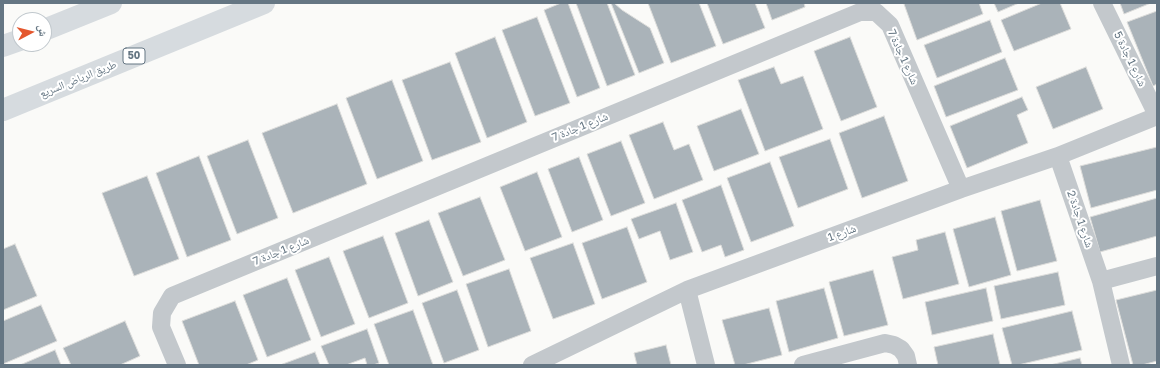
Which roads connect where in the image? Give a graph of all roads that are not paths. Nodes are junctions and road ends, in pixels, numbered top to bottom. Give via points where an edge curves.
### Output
1 (111, 3) edge
2 (264, 3) edge
3 (1102, 3) edge
4 (52, 27) edge
5 (3, 110) edge
6 (1157, 116) edge
7 (1058, 156) junction
8 (961, 189) junction
9 (1157, 266) edge
10 (1101, 281) junction
11 (687, 290) junction
12 (177, 365) edge
13 (532, 365) edge
14 (706, 365) edge
15 (803, 365) edge
16 (908, 365) edge
17 (1121, 365) edge

1 - 4 highway
2 - 5 highway, طريق الرياض السريع / 50
3 - 6 street, شارع 1 جادة 5
6 - 7 street, شارع 1
7 - 8 street, شارع 1
7 - 10 street, شارع 1 جادة 2
8 - 11 street, شارع 1
8 - 12 street, شارع 1 جادة 7 via 890,25 876,12 860,12 172,296 162,313 161,327
9 - 10 street
10 - 17 street, شارع 1 جادة 2
11 - 13 street, شارع 1
11 - 14 street
15 - 16 street via 885,343 901,349

